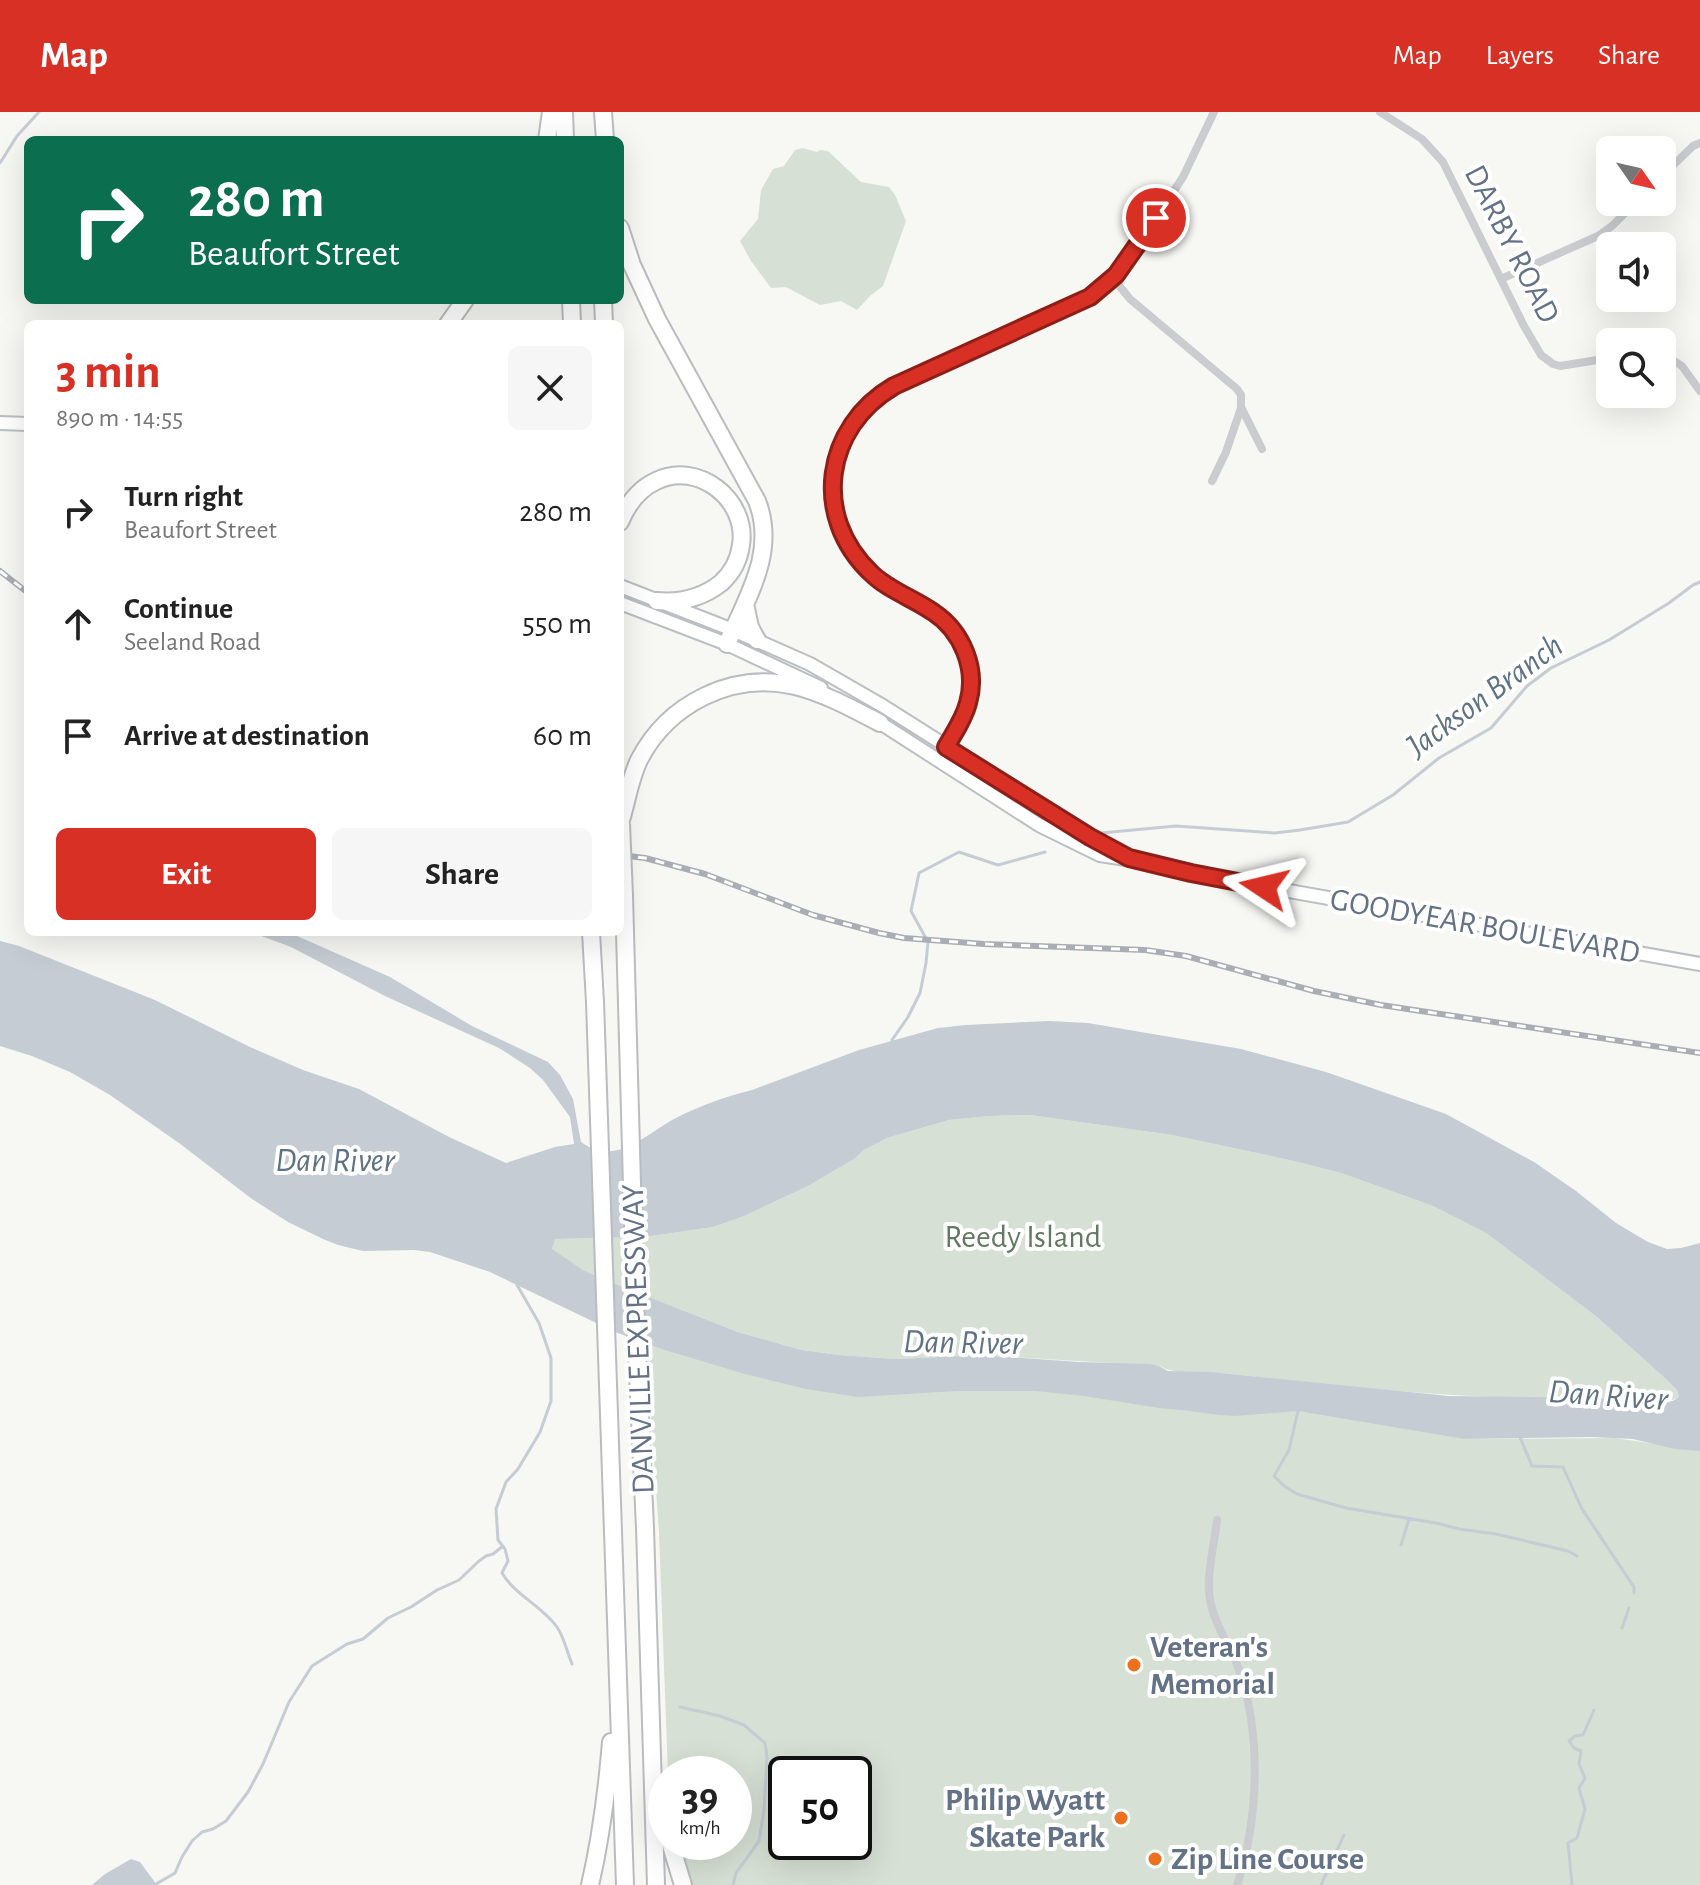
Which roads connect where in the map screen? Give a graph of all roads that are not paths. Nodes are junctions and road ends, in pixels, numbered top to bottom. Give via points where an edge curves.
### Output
1 (551, 112) edge
2 (564, 112) edge
3 (596, 112) edge
4 (603, 112) edge
5 (1214, 112) edge
6 (1380, 112) edge
7 (548, 136) edge
8 (565, 136) edge
9 (597, 136) edge
10 (605, 136) edge
11 (1700, 143) edge
12 (1676, 162) edge
13 (1622, 216) edge
14 (624, 240) edge
15 (1113, 278) junction
16 (1501, 279) junction
17 (1596, 360) edge
18 (1676, 362) edge
19 (1700, 391) edge
20 (1241, 407) junction
21 (0, 423) edge
22 (24, 424) edge
23 (1262, 449) dead end
24 (1212, 481) dead end
25 (624, 515) edge
26 (624, 588) edge
27 (624, 603) edge
28 (653, 604) junction
29 (745, 604) junction
30 (730, 637) junction
31 (757, 640) junction
32 (880, 723) junction
33 (946, 747) junction
34 (938, 760) junction
35 (624, 812) edge
36 (1129, 858) junction
37 (624, 896) edge
38 (591, 936) edge
39 (1700, 964) edge
40 (1217, 1520) dead end
41 (614, 1585) junction
42 (648, 1645) junction
43 (659, 1756) edge
44 (675, 1860) edge
45 (590, 1885) edge
46 (625, 1885) edge
47 (656, 1885) edge
48 (683, 1885) edge
49 (1237, 1885) edge

1 - 7 highway
2 - 8 highway
3 - 9 highway
4 - 10 highway
5 - 15 street via 1183,177
6 - 16 street, DARBY ROAD via 1422,139 1443,162
11 - 12 street
13 - 16 street via 1598,236
14 - 29 highway via 657,319 762,515 761,561
15 - 20 street via 1130,299 1237,389
15 - 33 street via 1090,297 883,392 854,420 840,446 832,491 845,539 879,580 945,621 966,656 968,702
16 - 17 street, DARBY ROAD via 1546,360 1568,365
18 - 19 street
20 - 23 street
20 - 24 street
21 - 22 main road
25 - 28 highway via 639,493 658,480 677,476 716,487 737,512 740,551 724,580 687,600
26 - 28 main road, GOODYEAR BOULEVARD
27 - 28 main road, GOODYEAR BOULEVARD
28 - 30 main road, GOODYEAR BOULEVARD
29 - 30 highway
29 - 31 highway
30 - 31 main road, GOODYEAR BOULEVARD
30 - 32 main road, GOODYEAR BOULEVARD
31 - 33 main road, GOODYEAR BOULEVARD via 841,681
32 - 34 main road, GOODYEAR BOULEVARD
32 - 35 highway via 793,686 754,682 722,689 681,710 658,732 639,761
33 - 34 street
33 - 36 main road, GOODYEAR BOULEVARD
34 - 36 main road, GOODYEAR BOULEVARD via 1056,834 1100,855
36 - 39 main road, GOODYEAR BOULEVARD via 1219,879
37 - 42 highway, DANVILLE EXPRESSWAY, bridge
38 - 41 highway, DANVILLE EXPRESSWAY
40 - 49 street via 1211,1604 1242,1678 1254,1765 1250,1831
41 - 45 highway via 608,1609 611,1742
41 - 46 highway, DANVILLE EXPRESSWAY
42 - 43 highway
42 - 47 highway, DANVILLE EXPRESSWAY
44 - 48 highway

